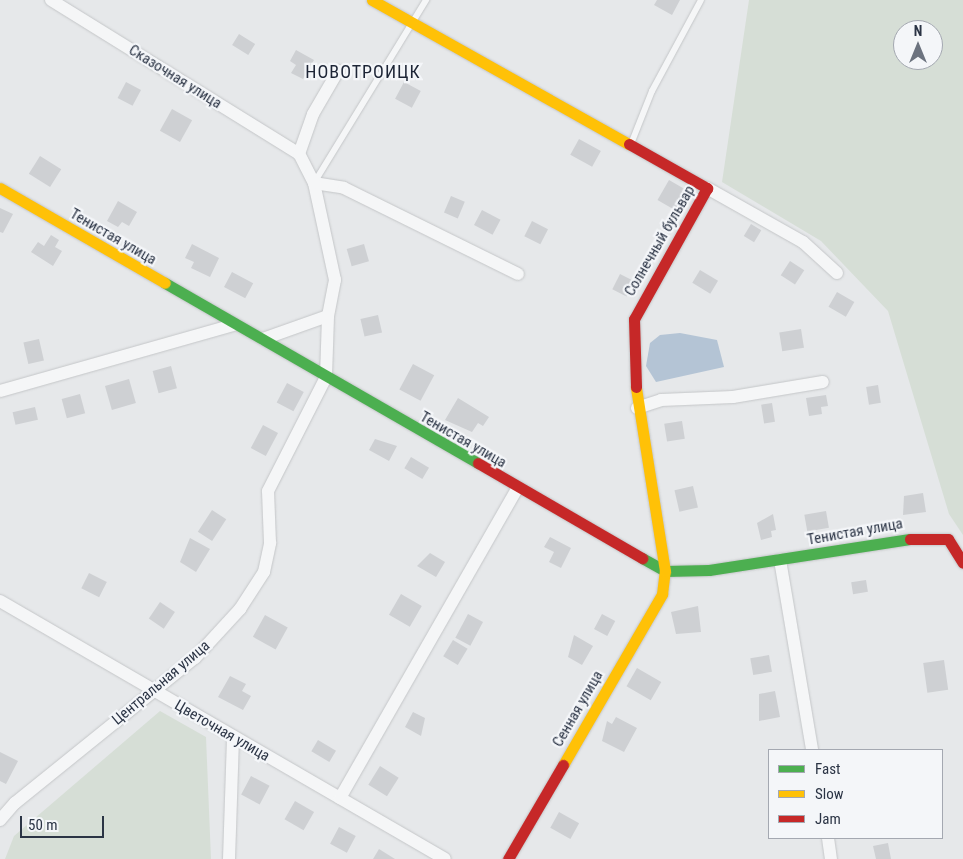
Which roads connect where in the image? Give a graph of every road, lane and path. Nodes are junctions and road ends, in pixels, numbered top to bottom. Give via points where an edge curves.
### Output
1 (51, 0) edge
2 (372, 0) edge
3 (426, 0) edge
4 (701, 0) edge
5 (412, 23) junction
6 (338, 71) dead end
7 (630, 145) junction
8 (299, 154) junction
9 (314, 182) junction
10 (0, 188) edge
11 (708, 188) junction
12 (837, 273) dead end
13 (518, 274) dead end
14 (328, 316) junction
15 (233, 325) junction
16 (263, 339) junction
17 (326, 377) junction
18 (823, 382) dead end
19 (0, 391) edge
20 (637, 408) junction
21 (517, 489) junction
22 (780, 560) junction
23 (963, 563) edge
24 (665, 571) junction
25 (0, 601) edge
26 (153, 692) junction
27 (233, 737) junction
28 (812, 749) edge
29 (340, 798) junction
30 (0, 819) edge
31 (828, 839) edge
32 (229, 859) edge
33 (445, 859) edge
34 (508, 859) edge
35 (831, 859) edge

1 - 8 street, Сказочная улица
2 - 5 street, Солнечный бульвар
3 - 5 lane
4 - 7 lane via 652,91
5 - 7 street, Солнечный бульвар
5 - 9 lane
6 - 8 street via 313,114
7 - 11 street, Солнечный бульвар
8 - 9 street
9 - 13 street via 344,188
9 - 14 street via 335,280
10 - 15 street, Тенистая улица
11 - 12 street via 803,242
11 - 20 street, Солнечный бульвар via 634,319
14 - 16 street
14 - 17 street
15 - 16 street, Тенистая улица
15 - 19 street
16 - 17 street, Тенистая улица
17 - 21 street, Тенистая улица
17 - 26 street, Центральная улица via 268,491 270,543 264,572 220,632
18 - 20 street via 733,397 661,400
20 - 24 street, Солнечный бульвар
21 - 24 street, Тенистая улица
21 - 29 street
22 - 23 street, Тенистая улица via 898,539 948,539
22 - 24 street, Тенистая улица via 709,570
22 - 28 street
24 - 34 street, Сенная улица via 658,603
25 - 26 street, Цветочная улица
26 - 27 street, Цветочная улица
26 - 30 street, Центральная улица
27 - 29 street, Цветочная улица
27 - 32 street
29 - 33 street, Цветочная улица
31 - 35 street

